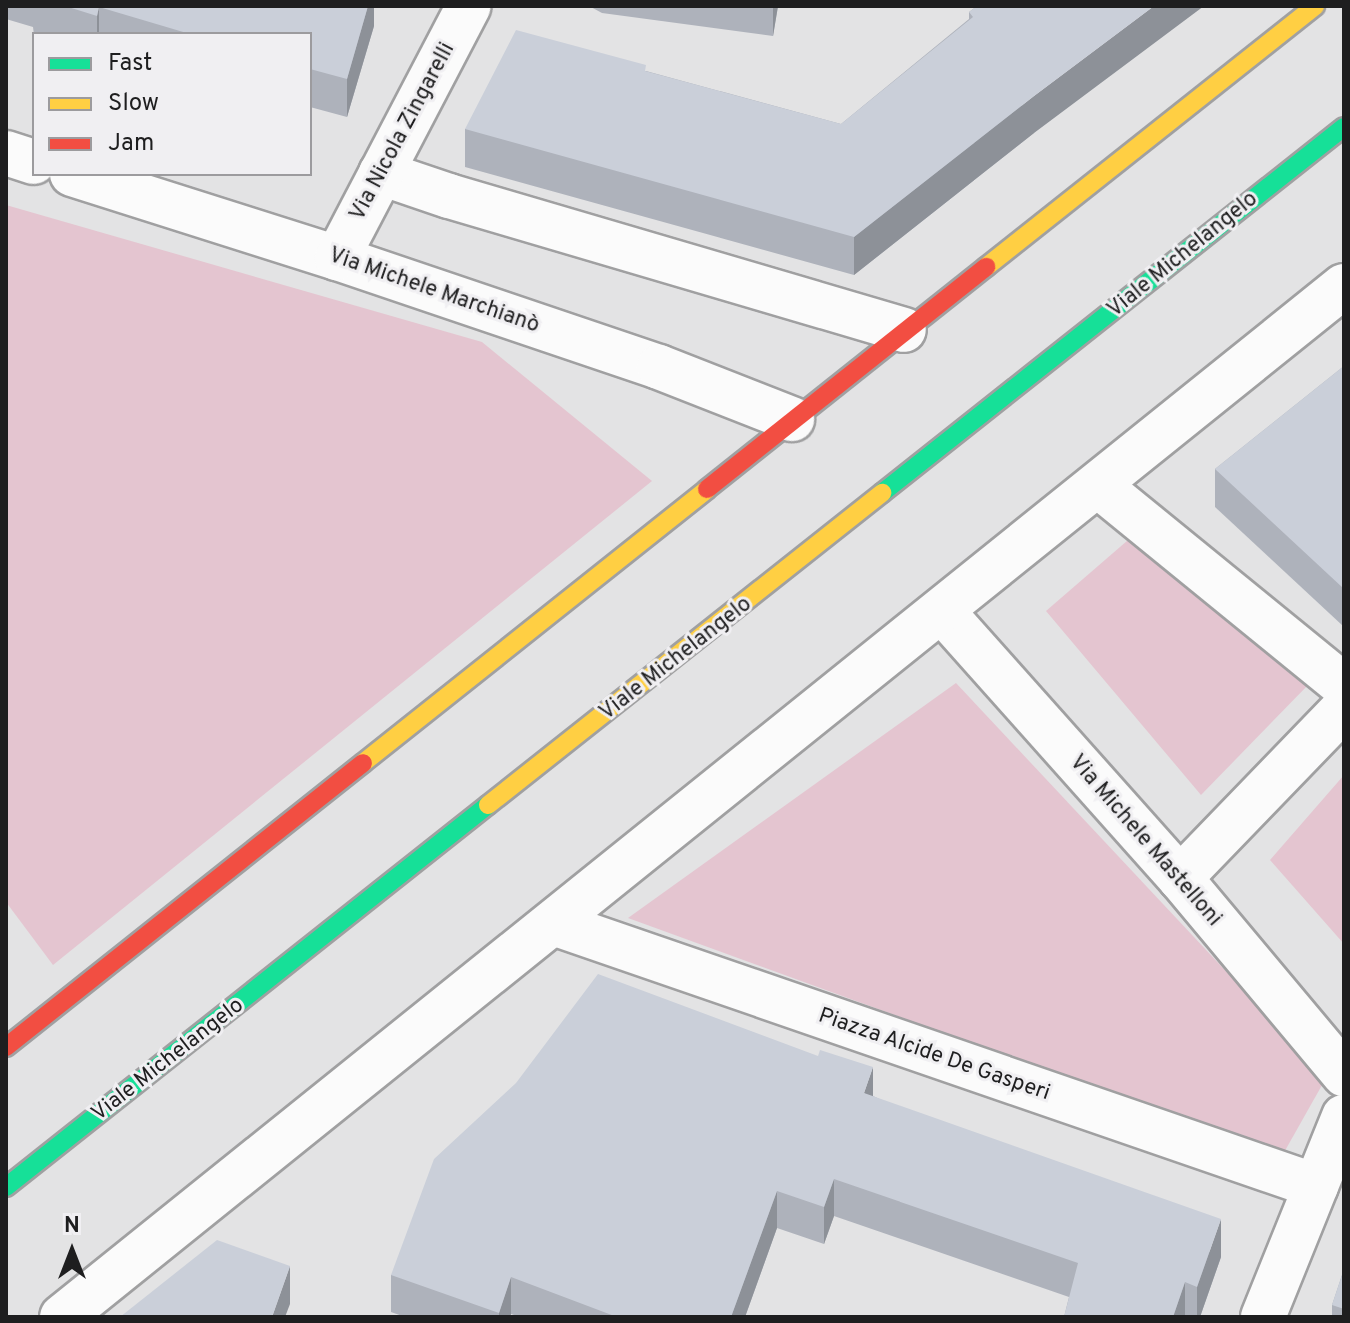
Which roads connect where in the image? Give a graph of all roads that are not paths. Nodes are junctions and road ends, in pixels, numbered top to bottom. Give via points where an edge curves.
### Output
1 (469, 6) edge
2 (1315, 6) edge
3 (1344, 127) edge
4 (6, 153) edge
5 (32, 161) edge
6 (381, 173) junction
7 (78, 176) edge
8 (337, 258) junction
9 (1344, 286) edge
10 (904, 330) junction
11 (792, 419) junction
12 (1099, 486) junction
13 (942, 611) junction
14 (1344, 686) edge
15 (1344, 708) edge
16 (1180, 878) junction
17 (553, 923) junction
18 (6, 1047) edge
19 (1344, 1074) edge
20 (1344, 1117) edge
21 (1316, 1186) junction
22 (6, 1187) edge
23 (62, 1317) edge
24 (1263, 1317) edge

1 - 6 street, Via Nicola Zingarelli
2 - 10 street
3 - 22 street, Viale Michelangelo
4 - 5 street
6 - 8 street, Via Nicola Zingarelli
6 - 10 street
7 - 8 street, Via Michele Marchianò
8 - 11 street, Via Michele Marchianò via 659,367
9 - 12 street
10 - 11 street
11 - 18 street
12 - 13 street
12 - 14 street
13 - 16 street, Via Michele Mastelloni
13 - 17 street
15 - 16 street
16 - 19 street, Via Michele Mastelloni
17 - 21 street, Piazza Alcide De Gasperi
17 - 23 street
20 - 21 street
21 - 24 street

